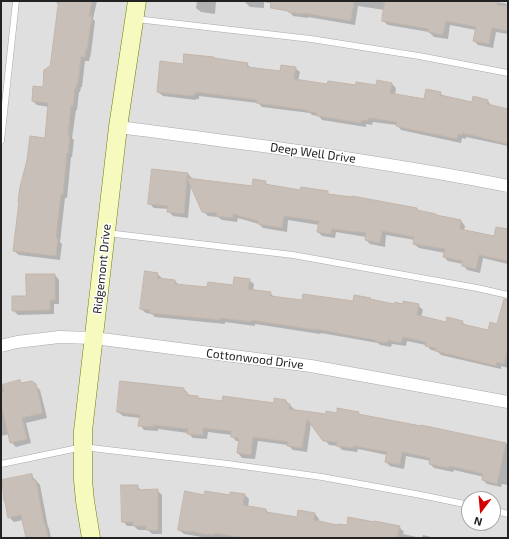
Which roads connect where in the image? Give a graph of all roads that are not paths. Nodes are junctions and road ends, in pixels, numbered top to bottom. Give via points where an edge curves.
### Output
1 (16, 1) edge
2 (135, 10) edge
3 (508, 74) edge
4 (118, 127) junction
5 (1, 140) edge
6 (508, 186) edge
7 (106, 233) junction
8 (508, 295) edge
9 (94, 338) junction
10 (1, 346) edge
11 (508, 402) edge
12 (83, 448) junction
13 (1, 464) edge
14 (461, 503) edge
15 (91, 538) edge

1 - 5 lane
2 - 3 lane via 419,56
2 - 4 street, Ridgemont Drive
4 - 6 street, Deep Well Drive via 366,161
4 - 7 street, Ridgemont Drive
7 - 8 lane via 293,255
7 - 9 street, Ridgemont Drive
9 - 10 street, Cottonwood Drive via 59,337
9 - 11 street, Cottonwood Drive via 311,366
9 - 12 street, Ridgemont Drive
12 - 13 lane
12 - 14 lane via 322,477
12 - 15 street, Ridgemont Drive via 83,480

